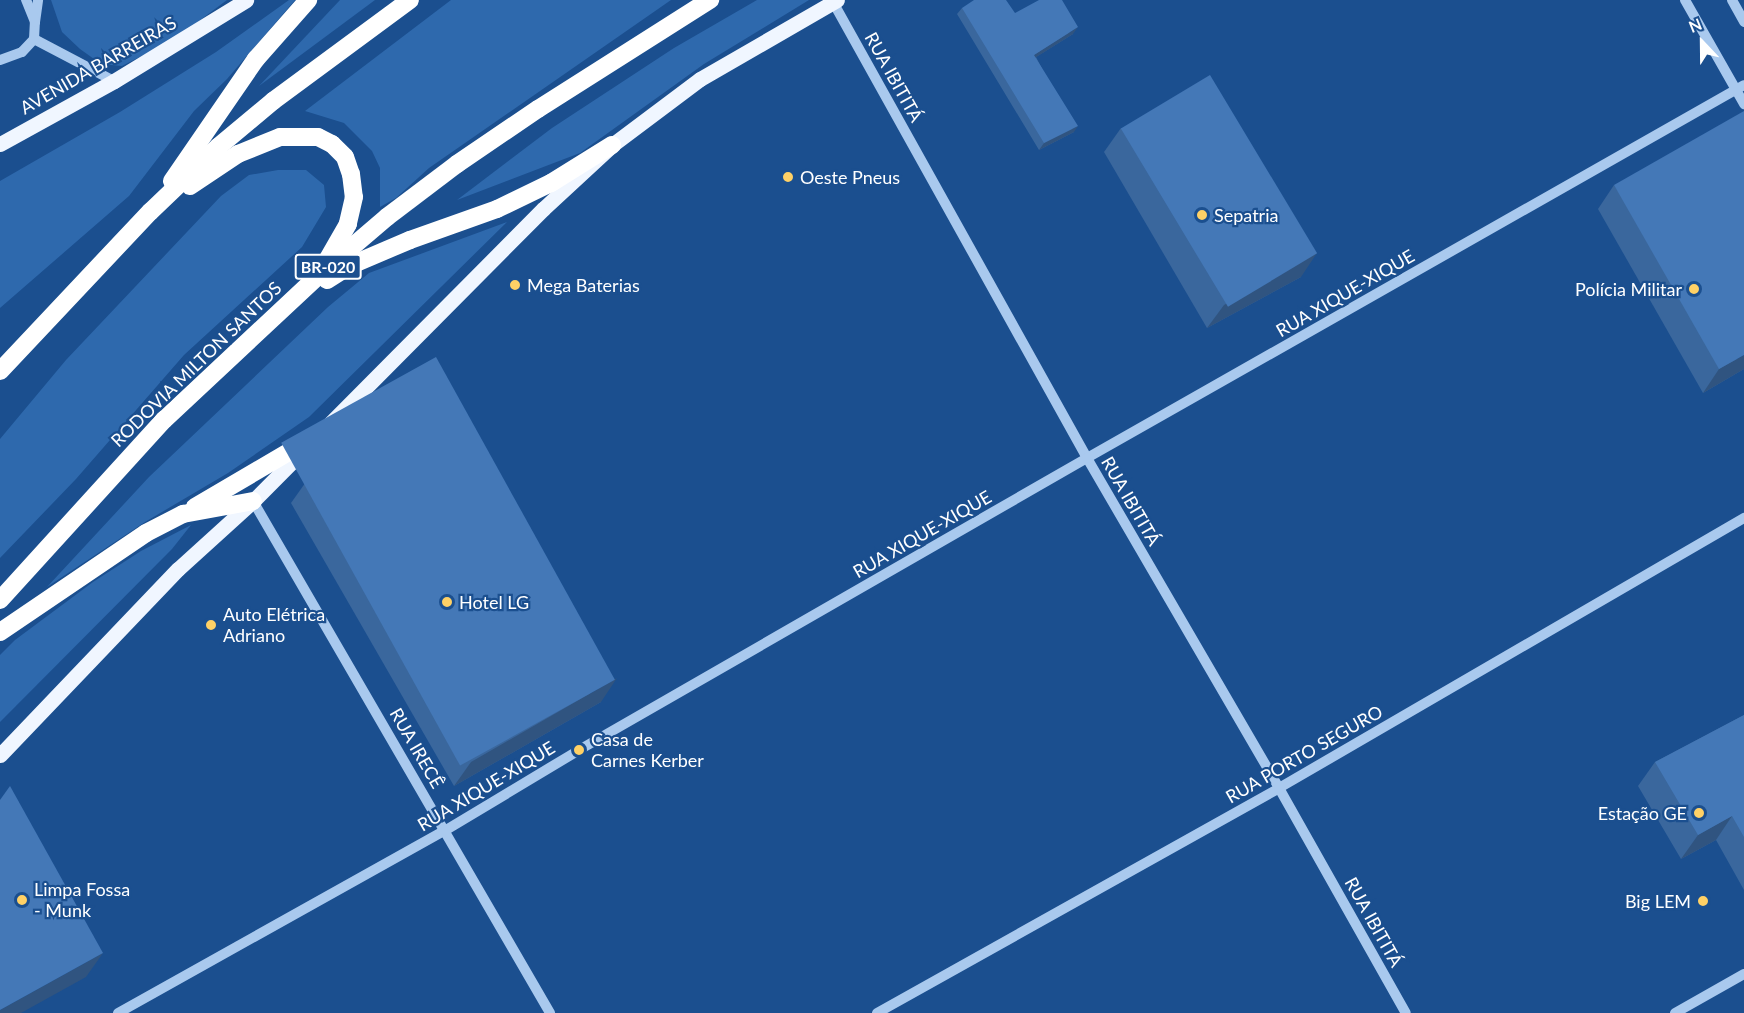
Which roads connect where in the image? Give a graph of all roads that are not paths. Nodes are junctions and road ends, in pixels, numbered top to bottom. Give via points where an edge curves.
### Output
1 (26, 0) edge
2 (38, 0) edge
3 (246, 0) edge
4 (308, 0) edge
5 (410, 0) edge
6 (710, 0) edge
7 (1685, 0) edge
8 (1732, 0) edge
9 (835, 1) edge
10 (34, 22) junction
11 (1744, 22) edge
12 (34, 39) junction
13 (0, 60) edge
14 (114, 81) junction
15 (1740, 88) edge
16 (1744, 104) edge
17 (0, 144) edge
18 (612, 145) junction
19 (150, 212) junction
20 (318, 276) junction
21 (282, 308) junction
22 (0, 371) edge
23 (326, 430) junction
24 (1087, 458) junction
25 (254, 501) junction
26 (183, 514) junction
27 (1744, 518) edge
28 (0, 600) edge
29 (0, 632) edge
30 (0, 755) edge
31 (1279, 788) junction
32 (446, 830) junction
33 (1744, 974) edge
34 (118, 1013) edge
35 (550, 1013) edge
36 (877, 1013) edge
37 (1406, 1013) edge
38 (1675, 1013) edge

1 - 10 street
2 - 10 street
3 - 14 main road, AVENIDA BARREIRAS
4 - 19 highway via 256,59
5 - 19 highway via 273,102 218,147
6 - 20 highway, RODOVIA MILTON SANTOS / BR-020 via 457,164
7 - 15 street
8 - 11 street
9 - 18 main road via 700,79
9 - 24 street, RUA IBITITÁ
10 - 12 street
12 - 13 street via 22,52
12 - 14 street
14 - 17 main road, AVENIDA BARREIRAS
15 - 16 street
15 - 24 street, RUA XIQUE-XIQUE
18 - 21 highway via 551,183 506,204 349,266
18 - 23 main road via 543,209
19 - 20 highway via 259,144 300,135 318,137 345,157 354,197 348,224
19 - 22 highway
20 - 21 highway, RODOVIA MILTON SANTOS / BR-020
21 - 28 highway, RODOVIA MILTON SANTOS / BR-020 via 164,420
23 - 25 main road
23 - 26 highway
24 - 31 street, RUA IBITITÁ
24 - 32 street, RUA XIQUE-XIQUE
25 - 26 highway
25 - 30 main road via 178,568
25 - 32 street, RUA IRECÊ
26 - 29 highway via 146,533
27 - 31 street, RUA PORTO SEGURO
31 - 36 street, RUA PORTO SEGURO
31 - 37 street, RUA IBITITÁ
32 - 34 street, RUA XIQUE-XIQUE
32 - 35 street, RUA IRECÊ
33 - 38 street

